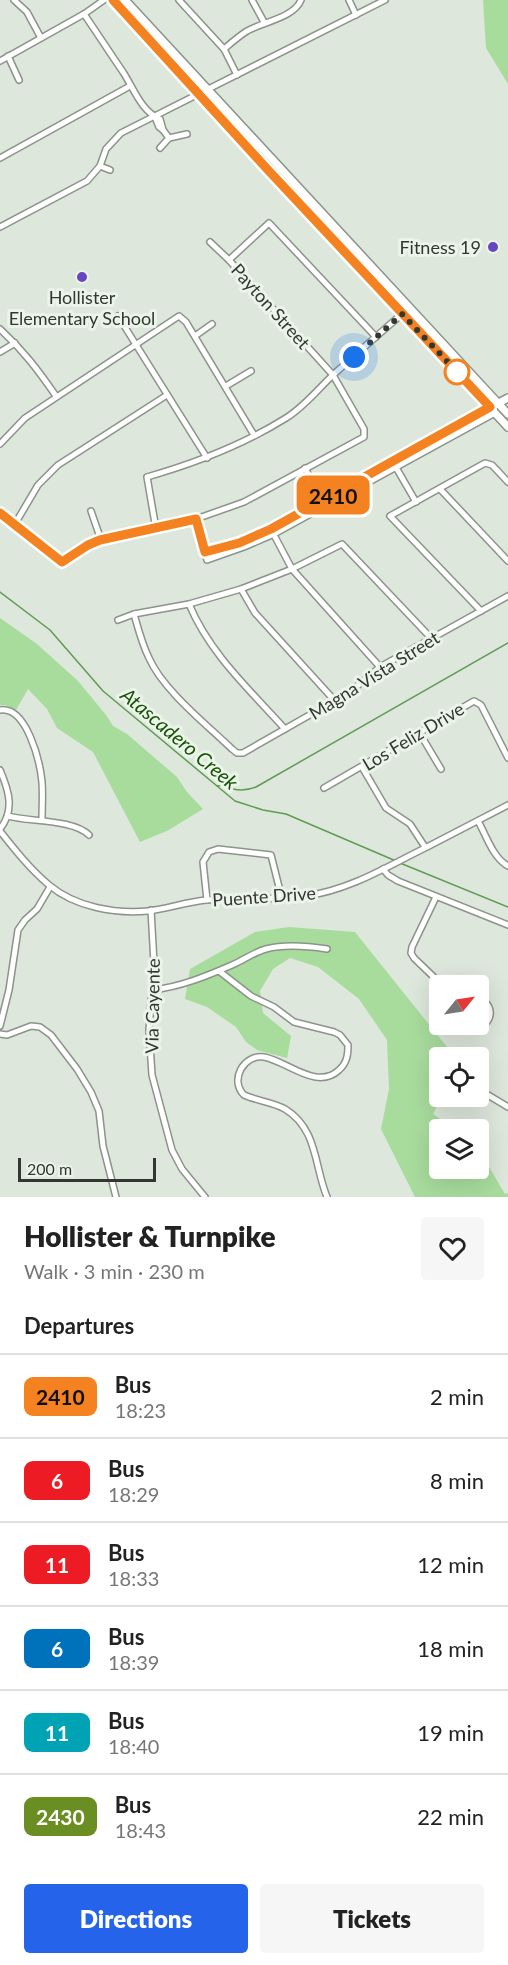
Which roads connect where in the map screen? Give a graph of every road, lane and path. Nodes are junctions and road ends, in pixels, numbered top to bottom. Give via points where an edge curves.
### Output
1 (14, 0) edge
2 (104, 0) edge
3 (113, 0) edge
4 (125, 0) edge
5 (179, 0) edge
6 (252, 0) edge
7 (301, 0) edge
8 (349, 0) edge
9 (385, 0) edge
10 (84, 14) junction
11 (356, 15) junction
12 (264, 22) junction
13 (41, 38) junction
14 (224, 49) junction
15 (8, 56) junction
16 (0, 61) edge
17 (237, 75) junction
18 (20, 80) dead end
19 (130, 86) junction
20 (207, 89) junction
21 (199, 93) junction
22 (155, 117) junction
23 (187, 134) dead end
24 (169, 138) junction
25 (160, 148) dead end
26 (0, 158) edge
27 (100, 166) junction
28 (110, 170) dead end
29 (0, 227) edge
30 (210, 242) dead end
31 (229, 260) junction
32 (402, 314) junction
33 (118, 316) dead end
34 (212, 324) dead end
35 (0, 329) edge
36 (195, 336) junction
37 (376, 337) junction
38 (15, 343) junction
39 (137, 345) junction
40 (0, 352) edge
41 (251, 371) dead end
42 (333, 375) junction
43 (226, 387) junction
44 (167, 395) junction
45 (56, 396) junction
46 (508, 398) edge
47 (504, 408) edge
48 (492, 410) junction
49 (508, 427) edge
50 (254, 435) junction
51 (0, 444) edge
52 (207, 458) junction
53 (394, 465) junction
54 (305, 468) junction
55 (508, 482) edge
56 (440, 489) junction
57 (416, 502) junction
58 (324, 503) junction
59 (91, 511) dead end
60 (0, 513) edge
61 (196, 519) junction
62 (15, 524) junction
63 (156, 529) junction
64 (273, 531) junction
65 (100, 540) junction
66 (508, 561) edge
67 (292, 569) junction
68 (241, 589) junction
69 (508, 596) edge
70 (189, 603) junction
71 (481, 611) junction
72 (134, 614) junction
73 (118, 620) dead end
74 (431, 638) junction
75 (380, 667) junction
76 (335, 701) junction
77 (0, 710) edge
78 (285, 729) junction
79 (419, 732) junction
80 (508, 758) edge
81 (362, 767) junction
82 (441, 769) dead end
83 (0, 770) edge
84 (324, 788) dead end
85 (508, 805) edge
86 (8, 816) junction
87 (42, 820) junction
88 (478, 821) junction
89 (0, 830) edge
90 (89, 835) dead end
91 (425, 848) junction
92 (508, 866) edge
93 (383, 869) junction
94 (51, 887) junction
95 (436, 897) junction
96 (282, 898) junction
97 (207, 900) junction
98 (151, 910) junction
99 (508, 925) edge
100 (327, 949) dead end
101 (219, 971) junction
102 (432, 975) edge
103 (152, 990) junction
104 (0, 1026) edge
105 (0, 1034) edge
106 (489, 1096) edge
107 (508, 1107) edge
108 (116, 1197) edge
109 (205, 1197) edge
110 (327, 1197) edge

1 - 13 street via 27,12
2 - 10 street
3 - 21 main road
4 - 20 main road
5 - 14 street
6 - 12 street
7 - 12 street via 292,12
8 - 11 street
9 - 11 street
10 - 13 street
10 - 19 street
11 - 17 street
12 - 14 street
13 - 15 street
14 - 17 street
15 - 16 street
15 - 18 street
17 - 20 street
19 - 22 street
19 - 26 street
20 - 21 street
20 - 47 main road
21 - 22 street
21 - 32 main road
22 - 24 street
22 - 27 street via 114,140
23 - 24 street
24 - 25 street
27 - 28 street
27 - 29 street via 78,186
30 - 31 street, Payton Street
31 - 37 street via 269,223
31 - 42 street, Payton Street
32 - 37 street
32 - 48 main road
33 - 39 street
34 - 36 street
35 - 38 street
36 - 39 street via 180,314
36 - 43 street
37 - 42 street
38 - 40 street
38 - 45 street
39 - 44 street
39 - 45 street
41 - 43 street
42 - 50 street via 286,418
42 - 54 street, Payton Street via 365,434
43 - 50 street
44 - 52 street
44 - 62 street via 58,465 38,485
45 - 51 street via 25,418
46 - 47 main road
47 - 48 main road
48 - 49 main road
48 - 53 street
50 - 52 street
52 - 63 street via 145,476
53 - 57 street
53 - 58 street
54 - 58 street
54 - 61 street via 244,502
55 - 56 street via 485,463
56 - 57 street
56 - 66 street
57 - 71 street via 390,516
58 - 64 street
59 - 65 street
60 - 62 street
61 - 63 street
61 - 64 street via 207,560
62 - 65 street via 62,562
63 - 65 street
64 - 67 street
67 - 68 street
67 - 74 street via 342,544
67 - 75 street
68 - 70 street
68 - 76 street via 255,613
69 - 71 street, Magna Vista Street
70 - 72 street
70 - 78 street via 207,641
71 - 74 street, Magna Vista Street
72 - 73 street
72 - 78 street, Magna Vista Street via 149,660 158,673 232,749 243,753
74 - 75 street, Magna Vista Street
75 - 76 street, Magna Vista Street
76 - 78 street, Magna Vista Street
77 - 87 street via 11,711 27,729 40,770
79 - 80 street, Los Feliz Drive via 478,699
79 - 81 street, Los Feliz Drive
79 - 82 street
81 - 84 street, Los Feliz Drive
81 - 91 street via 386,808 410,824
83 - 86 street via 10,798
85 - 88 street, Puente Drive
86 - 87 street
86 - 89 street
87 - 90 street via 85,830
88 - 91 street, Puente Drive
88 - 92 street via 497,857
89 - 94 street, Puente Drive
91 - 93 street, Puente Drive
93 - 95 street via 398,881
93 - 96 street, Puente Drive via 342,887
94 - 98 street, Puente Drive via 75,900 115,911
94 - 104 street via 18,930
95 - 99 street
95 - 102 street via 411,953
96 - 97 street, Puente Drive
96 - 97 street via 271,855 218,849 208,852 203,862
97 - 98 street, Puente Drive
98 - 103 street, Via Cayente
100 - 101 street via 277,947 256,952
101 - 103 street
101 - 110 street via 294,1022 334,1032 348,1045 346,1062 332,1076 299,1072 265,1058 244,1065 237,1078 244,1095 286,1110 304,1127 314,1147
103 - 109 street, Via Cayente via 150,1041 157,1099 176,1158
105 - 108 street via 40,1027 77,1069 99,1112
106 - 107 street

